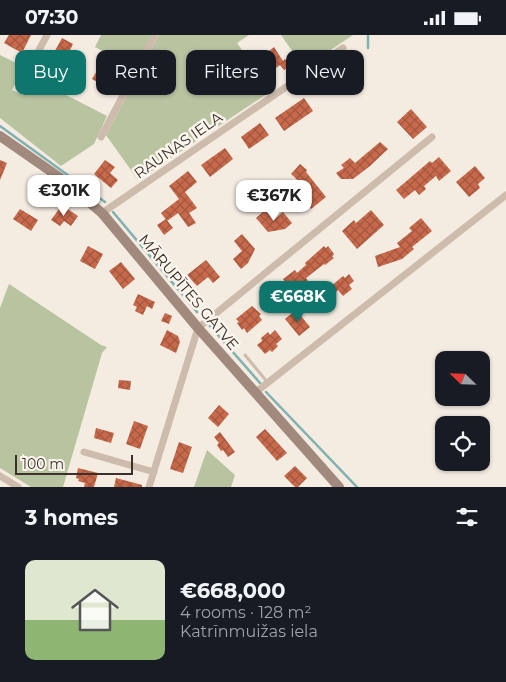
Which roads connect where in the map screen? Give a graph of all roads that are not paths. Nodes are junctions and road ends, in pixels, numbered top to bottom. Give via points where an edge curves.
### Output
1 (48, 35) edge
2 (155, 35) edge
3 (342, 48) dead end
4 (40, 50) edge
5 (0, 136) edge
6 (101, 137) dead end
7 (432, 137) dead end
8 (506, 195) edge
9 (102, 213) junction
10 (198, 328) junction
11 (245, 355) dead end
12 (268, 383) junction
13 (256, 392) junction
14 (84, 452) dead end
15 (154, 472) junction
16 (0, 476) edge
17 (18, 487) edge
18 (149, 487) edge
19 (339, 487) edge

1 - 4 street
2 - 6 street
3 - 9 street, RAUNAS IELA
5 - 9 street, MĀRUPĪTES GATVE via 59,177
7 - 10 street
8 - 12 street
9 - 10 street, MĀRUPĪTES GATVE
10 - 13 street, MĀRUPĪTES GATVE
10 - 15 street
11 - 12 lane
12 - 13 street
13 - 19 street, MĀRUPĪTES GATVE
14 - 15 street
15 - 18 street
16 - 17 street

